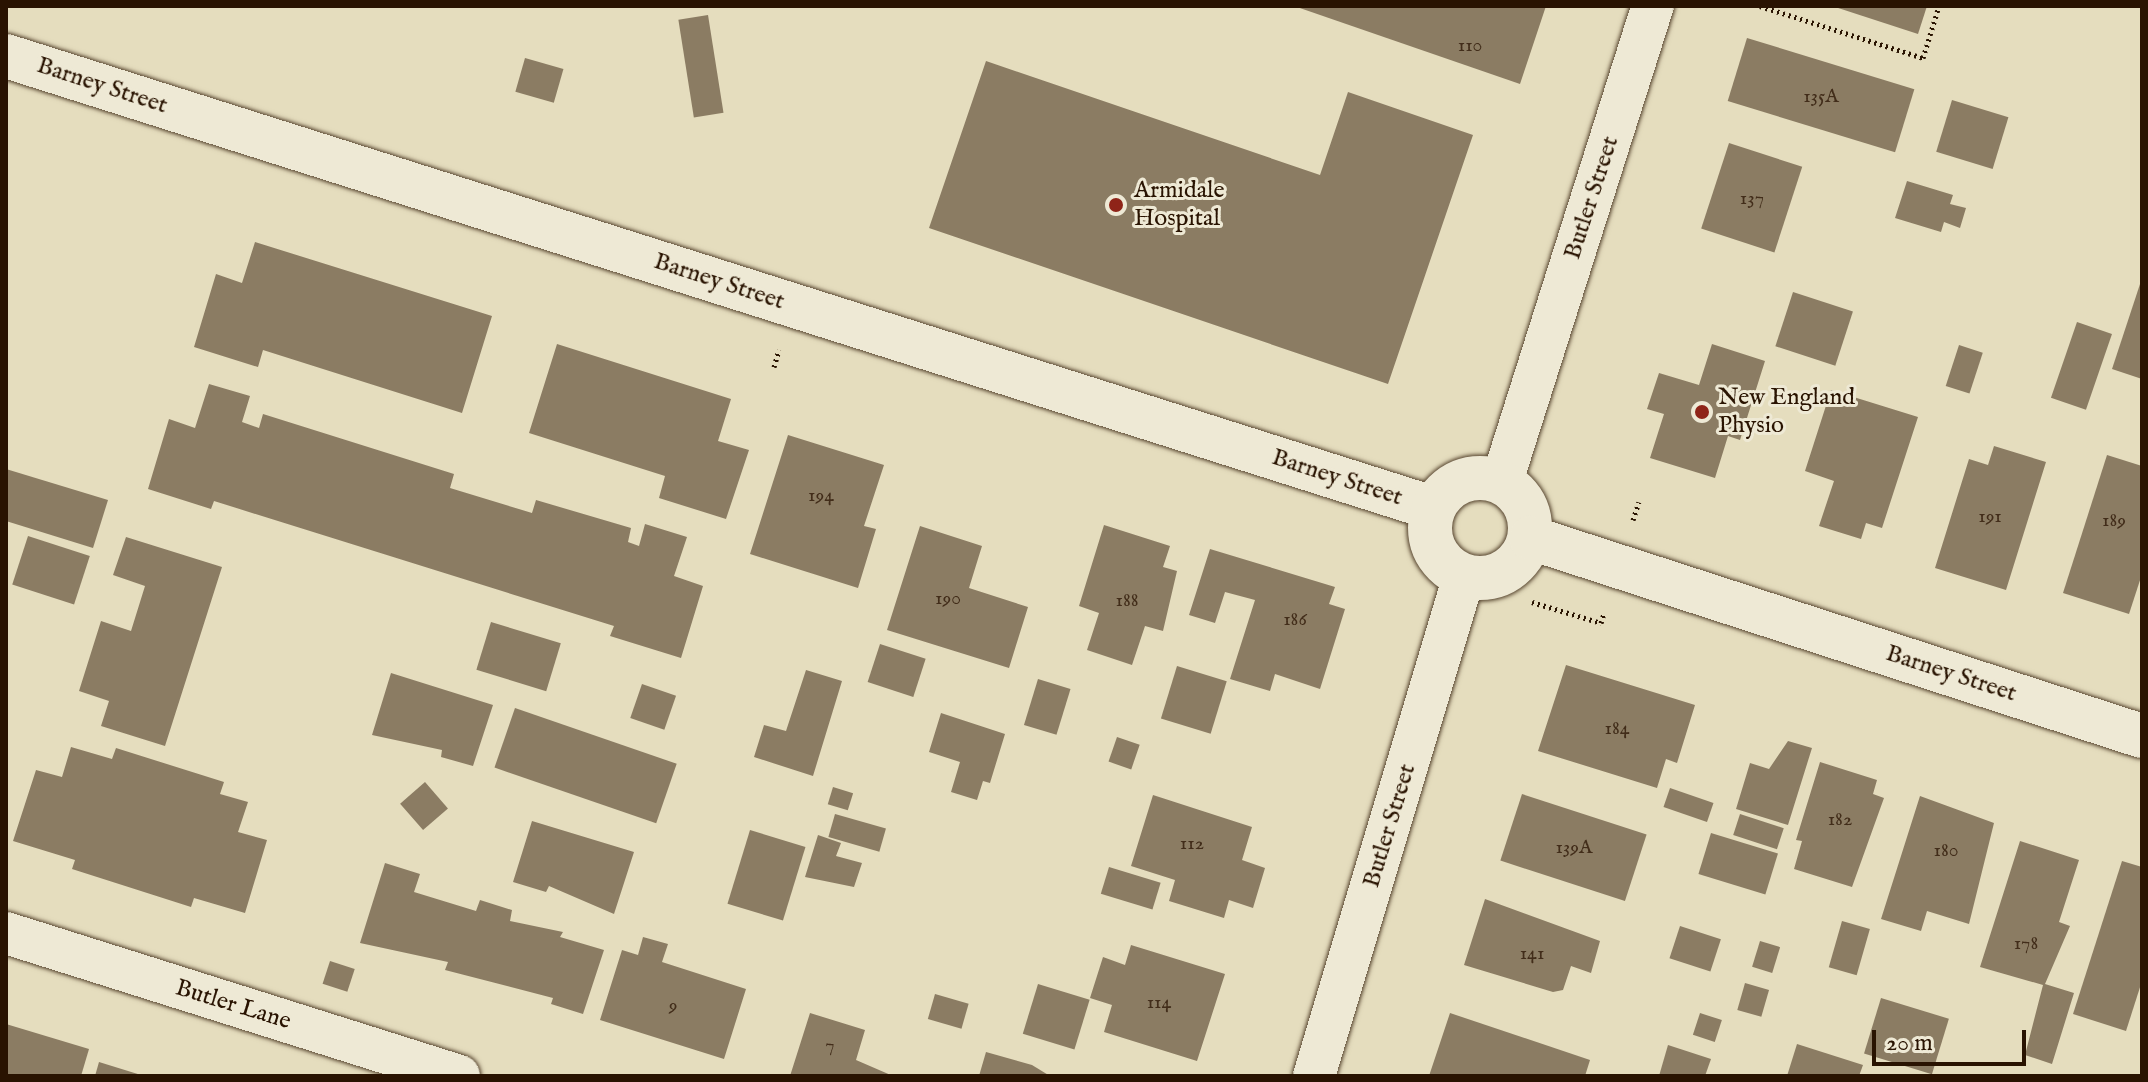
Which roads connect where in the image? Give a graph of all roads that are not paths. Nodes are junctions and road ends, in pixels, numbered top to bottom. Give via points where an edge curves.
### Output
1 (1653, 6) edge
2 (6, 56) edge
3 (1502, 481) junction
4 (1433, 508) junction
5 (1531, 538) junction
6 (1464, 576) junction
7 (2142, 736) edge
8 (6, 933) edge
9 (459, 1076) edge
10 (1314, 1076) edge

1 - 3 street, Butler Street
2 - 4 street, Barney Street
3 - 4 street via 1475,476 1450,487
3 - 5 street via 1526,505
4 - 6 street via 1430,538 1444,564
5 - 6 street via 1509,570 1491,578
5 - 7 street, Barney Street
6 - 10 street, Butler Street
8 - 9 street, Butler Lane

